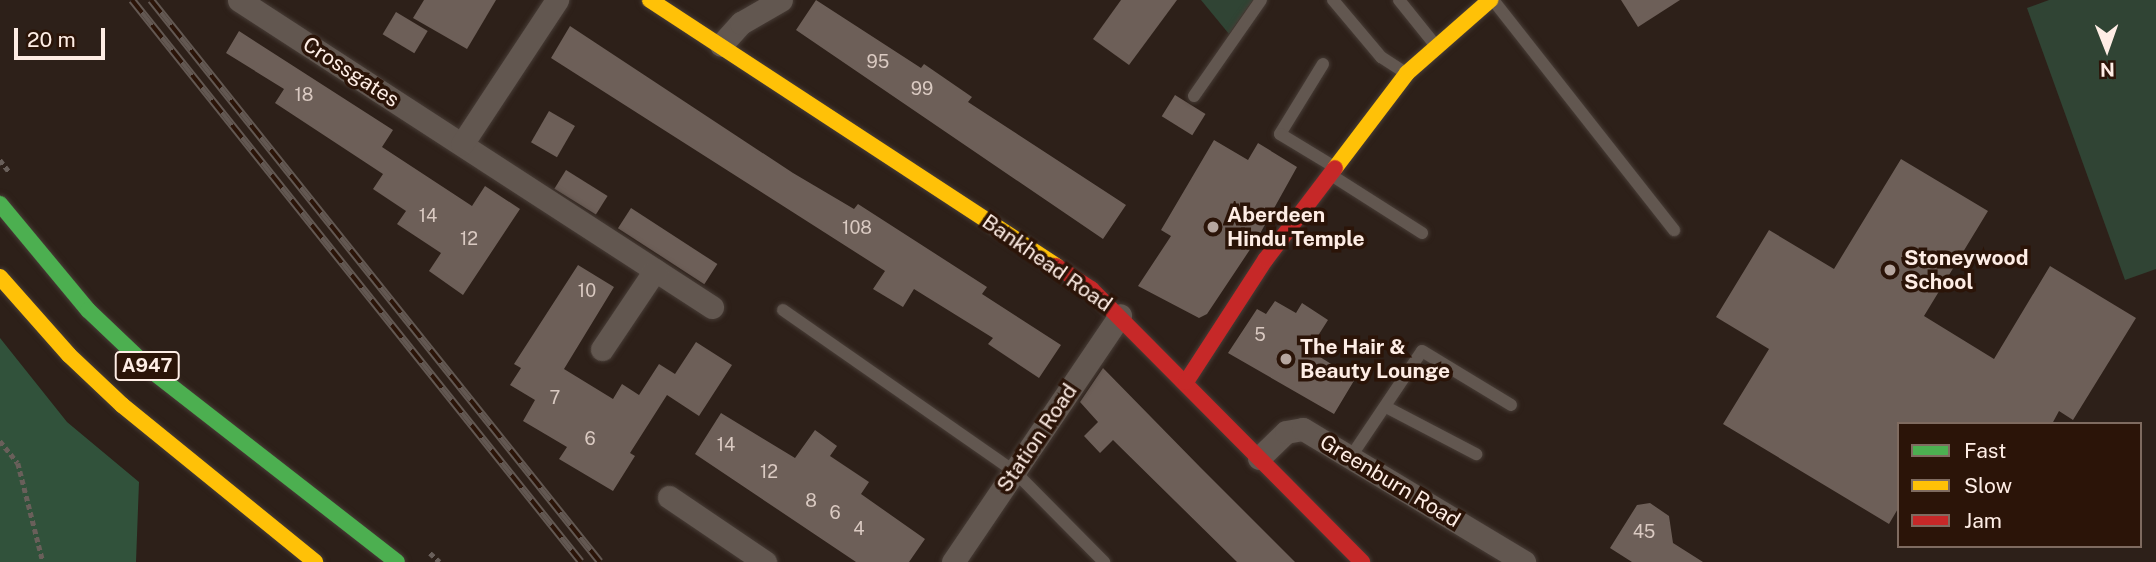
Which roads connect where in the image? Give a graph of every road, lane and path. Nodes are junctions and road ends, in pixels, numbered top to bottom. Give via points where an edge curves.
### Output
1 (239, 0) edge
2 (557, 0) edge
3 (650, 0) edge
4 (781, 0) edge
5 (1261, 0) edge
6 (1334, 0) edge
7 (1399, 0) edge
8 (1491, 0) edge
9 (721, 45) junction
10 (1436, 46) junction
11 (1323, 64) dead end
12 (1406, 73) junction
13 (1194, 96) dead end
14 (462, 144) junction
15 (1331, 169) junction
16 (0, 204) edge
17 (1674, 230) dead end
18 (1422, 233) dead end
19 (655, 270) junction
20 (0, 278) edge
21 (712, 307) dead end
22 (783, 310) dead end
23 (1121, 315) junction
24 (602, 349) dead end
25 (1186, 382) junction
26 (1511, 405) dead end
27 (1385, 407) junction
28 (0, 442) edge
29 (1476, 454) dead end
30 (1352, 455) junction
31 (1259, 458) junction
32 (1015, 472) junction
33 (669, 497) dead end
34 (43, 562) edge
35 (315, 562) edge
36 (397, 562) edge
37 (765, 562) edge
38 (953, 562) edge
39 (1104, 562) edge
40 (1362, 562) edge
41 (1524, 562) edge

1 - 14 street, Crossgates
2 - 14 street
3 - 9 street, Bankhead Road
4 - 9 street via 741,23
5 - 13 lane
6 - 12 lane via 1381,57
7 - 10 lane
8 - 10 street
8 - 17 lane
9 - 23 street, Bankhead Road via 1080,282
10 - 12 street
11 - 15 lane via 1280,134
12 - 15 street
14 - 19 street, Crossgates
15 - 18 lane
15 - 25 street
16 - 36 street, A947 via 88,310 153,372
19 - 21 street, Crossgates
19 - 24 street
20 - 35 street, A947 via 69,355 122,405
22 - 32 lane
23 - 25 street, Bankhead Road
23 - 32 street, Station Road
25 - 31 street, Bankhead Road
26 - 27 lane via 1422,351
27 - 29 lane
27 - 30 lane
28 - 34 path via 18,463
30 - 31 street, Greenburn Road via 1296,428 1276,439
30 - 41 street, Greenburn Road
31 - 40 street, Bankhead Road
32 - 38 street, Station Road
32 - 39 lane
33 - 37 street

